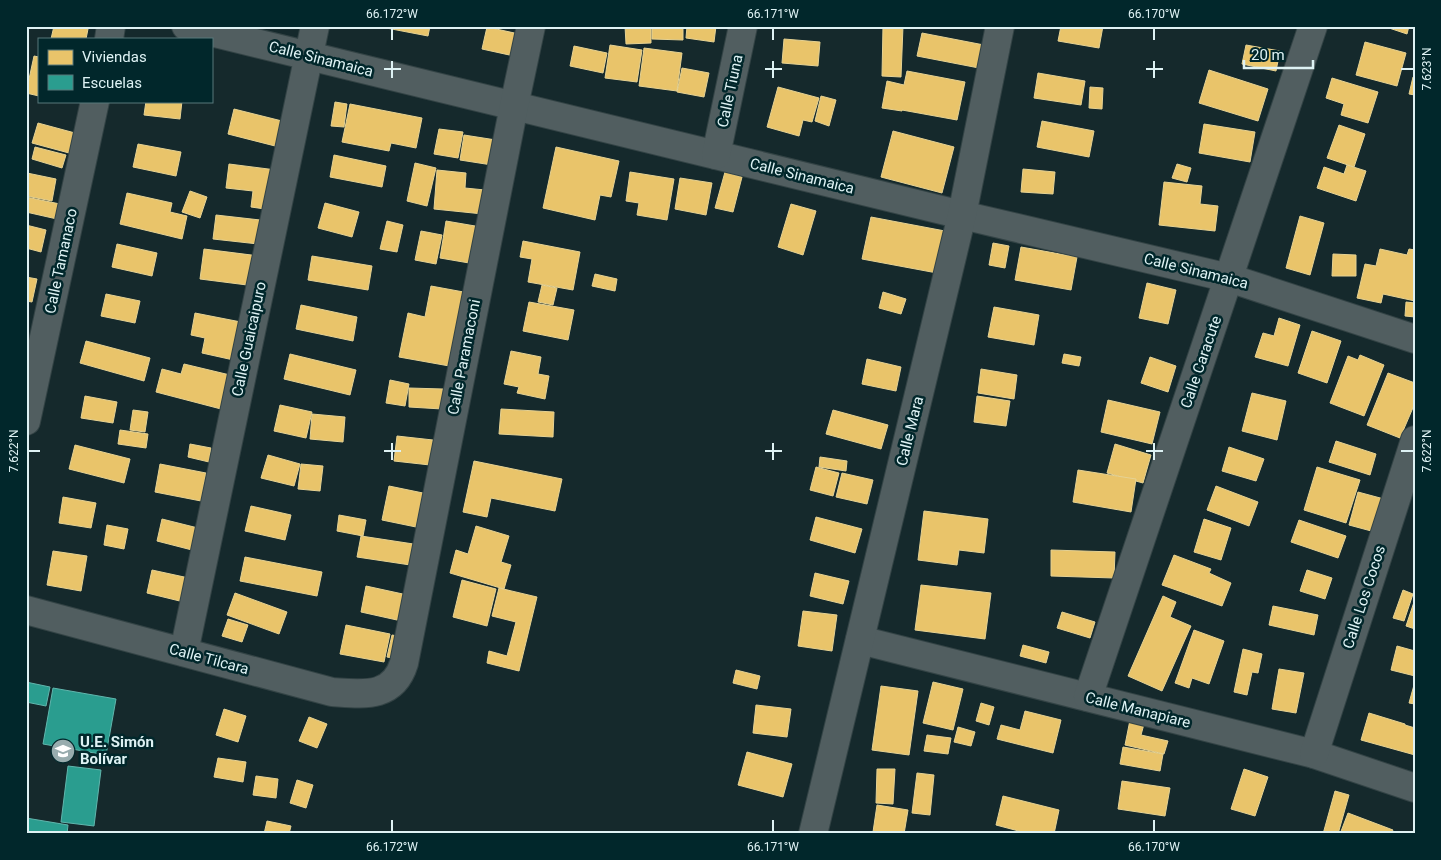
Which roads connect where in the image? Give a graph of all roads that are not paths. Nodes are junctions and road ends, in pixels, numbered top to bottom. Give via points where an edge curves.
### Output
1 (186, 26) edge
2 (315, 26) edge
3 (531, 26) edge
4 (743, 26) edge
5 (1000, 26) edge
6 (1313, 26) edge
7 (308, 56) junction
8 (95, 102) edge
9 (514, 106) junction
10 (716, 155) junction
11 (962, 215) junction
12 (1229, 278) junction
13 (1415, 339) edge
14 (26, 421) edge
15 (1415, 440) edge
16 (26, 610) edge
17 (860, 640) junction
18 (184, 652) junction
19 (391, 685) joint
20 (1088, 697) junction
21 (1314, 754) junction
22 (1415, 788) edge
23 (813, 834) edge

1 - 7 street, Calle Sinamaica
2 - 7 street, Calle Guaicaipuro
3 - 9 street, Calle Paramaconi
4 - 10 street, Calle Tiuna
5 - 11 street, Calle Mara
6 - 12 street, Calle Caracute
7 - 9 street, Calle Sinamaica
7 - 18 street, Calle Guaicaipuro
8 - 14 street, Calle Tamanaco
9 - 10 street, Calle Sinamaica
9 - 19 street, Calle Paramaconi via 404,663 397,680
10 - 11 street, Calle Sinamaica
11 - 12 street, Calle Sinamaica
11 - 17 street, Calle Mara
12 - 13 street, Calle Sinamaica
12 - 20 street, Calle Caracute
15 - 21 street, Calle Los Cocos
16 - 18 street, Calle Tilcara
17 - 20 street, Calle Manapiare
17 - 23 street, Calle Mara
18 - 19 street, Calle Tilcara via 332,692 368,694
20 - 21 street, Calle Manapiare
21 - 22 street, Calle Manapiare

